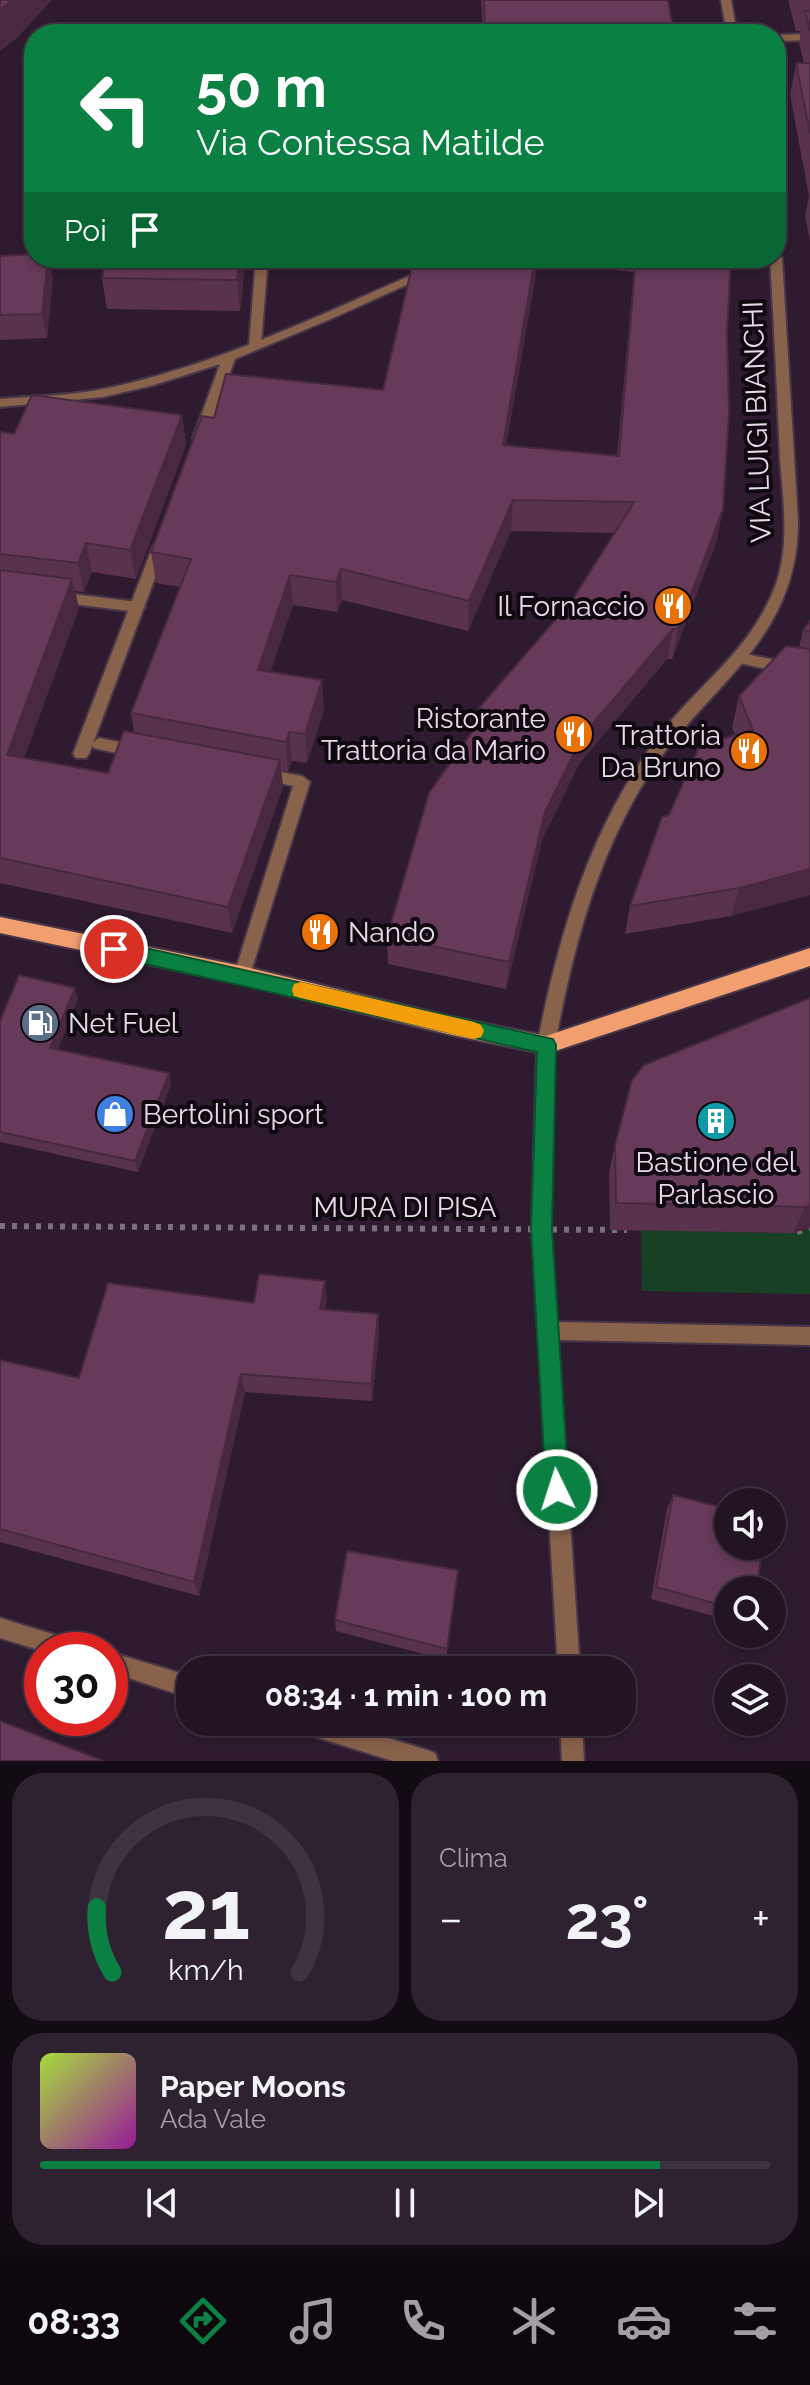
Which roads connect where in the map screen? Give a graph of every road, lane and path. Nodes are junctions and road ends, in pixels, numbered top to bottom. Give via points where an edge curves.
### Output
1 (726, 0) edge
2 (730, 24) edge
3 (810, 37) edge
4 (786, 38) edge
5 (261, 268) edge
6 (436, 268) edge
7 (777, 268) edge
8 (255, 345) junction
9 (229, 357) junction
10 (0, 403) edge
11 (197, 445) edge
12 (165, 534) edge
13 (46, 595) edge
14 (138, 607) junction
15 (741, 658) junction
16 (810, 673) edge
17 (99, 744) dead end
18 (81, 754) dead end
19 (162, 756) edge
20 (240, 770) edge
21 (0, 925) edge
22 (810, 957) edge
23 (242, 975) junction
24 (546, 1045) junction
25 (0, 1226) edge
26 (810, 1228) edge
27 (541, 1229) junction
28 (641, 1230) edge
29 (793, 1233) edge
30 (547, 1331) junction
31 (810, 1336) edge
32 (0, 1628) edge
33 (24, 1635) edge
34 (568, 1656) edge
35 (128, 1668) edge
36 (176, 1683) edge
37 (348, 1736) edge
38 (572, 1736) edge
39 (427, 1761) edge
40 (573, 1761) edge

1 - 2 street
3 - 4 street
5 - 8 street
6 - 8 street
7 - 15 street, VIA LUIGI BIANCHI via 788,555 783,583
8 - 9 street
9 - 10 street via 107,393
9 - 11 street
12 - 14 street
13 - 14 street
14 - 18 street
15 - 16 street
15 - 24 street, VIA LUIGI BIANCHI via 668,734 618,812 573,930
17 - 19 street
20 - 23 street via 302,782
21 - 23 main road
22 - 24 main road
23 - 24 main road
24 - 27 street, VIA LUIGI BIANCHI
25 - 27 path, MURA DI PISA, bridge
26 - 29 path, bridge
27 - 28 path, MURA DI PISA, bridge
27 - 30 street, VIA LUIGI BIANCHI
30 - 31 street
30 - 34 street, VIA LUIGI BIANCHI
32 - 33 street
35 - 36 street
37 - 39 street
38 - 40 street

